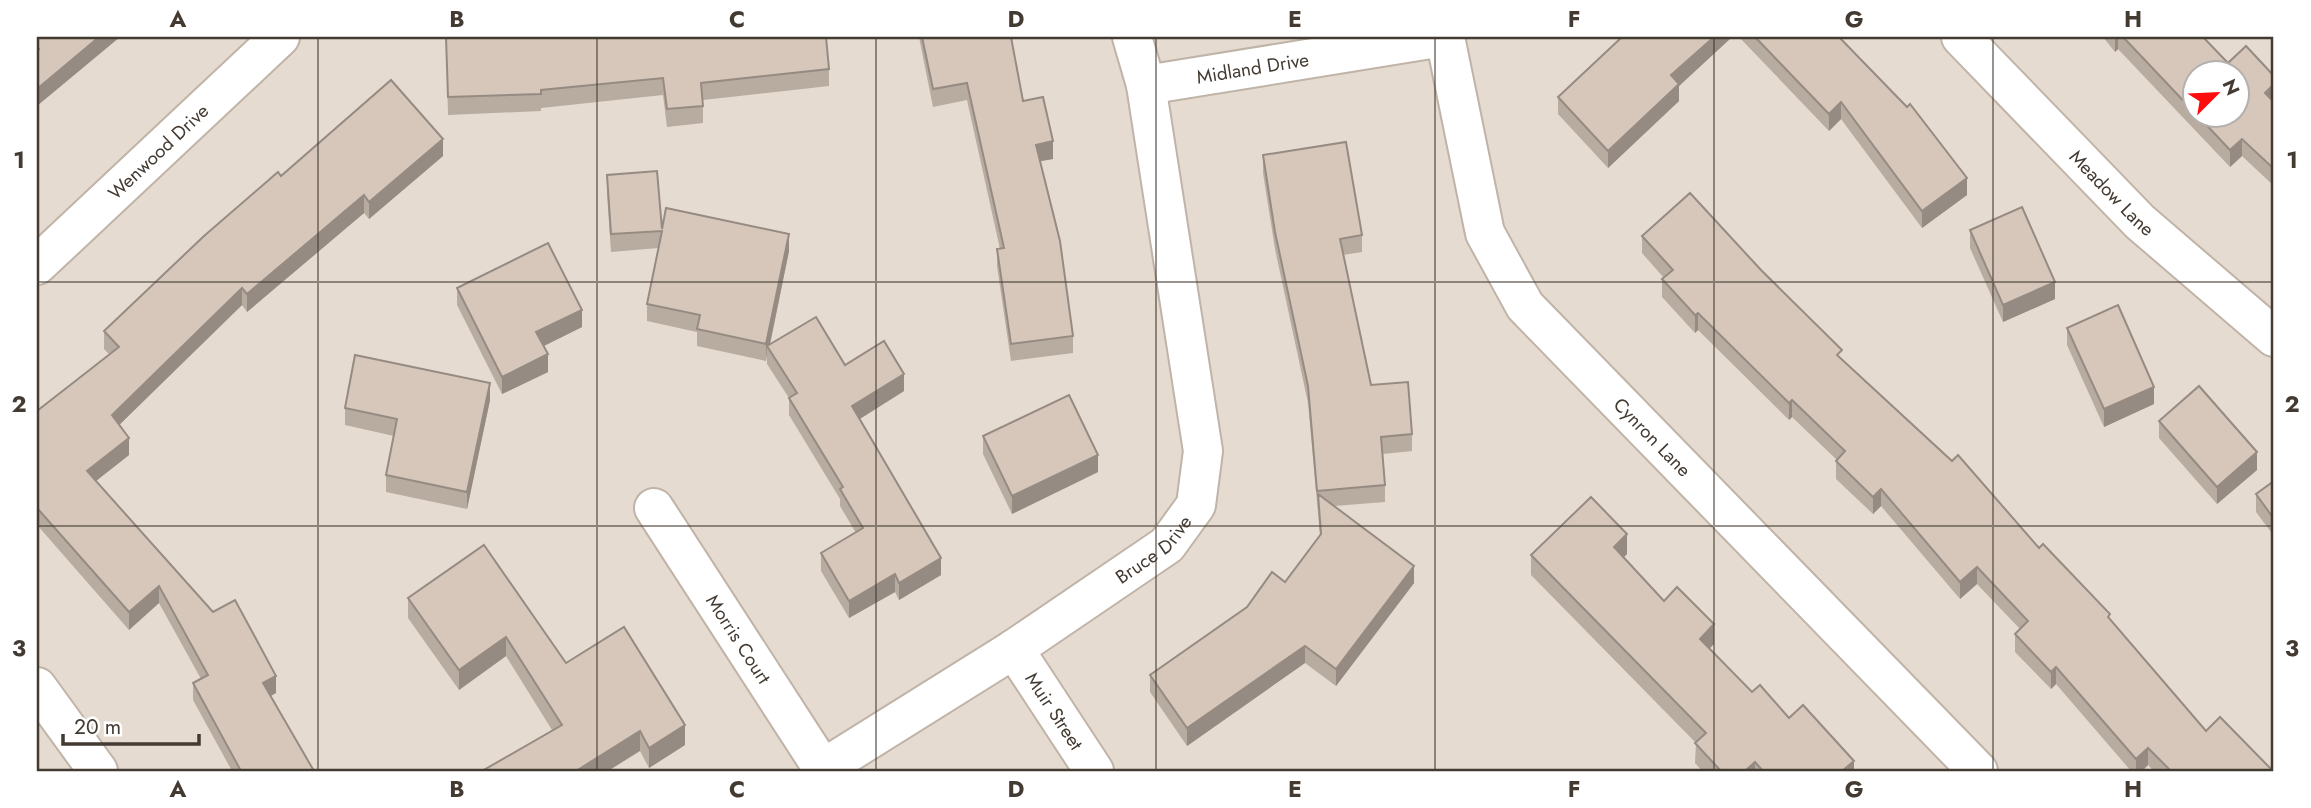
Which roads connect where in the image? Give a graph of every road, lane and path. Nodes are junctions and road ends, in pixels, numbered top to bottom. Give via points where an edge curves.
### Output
1 (280, 37) edge
2 (1132, 37) edge
3 (1444, 37) edge
4 (1961, 37) edge
5 (1146, 85) junction
6 (37, 265) edge
7 (2274, 337) edge
8 (654, 508) dead end
9 (1014, 649) junction
10 (37, 687) edge
11 (821, 770) edge
12 (98, 771) edge
13 (1094, 771) edge
14 (1978, 771) edge

1 - 6 street, Wenwood Drive
2 - 5 street
3 - 5 street, Midland Drive
3 - 14 street, Cynron Lane via 1485,233 1525,306
4 - 7 street, Meadow Lane via 2140,222
5 - 9 street, Bruce Drive via 1203,451 1196,505 1167,545
8 - 11 street, Morris Court
9 - 11 street, Bruce Drive
9 - 13 street, Muir Street
10 - 12 street

